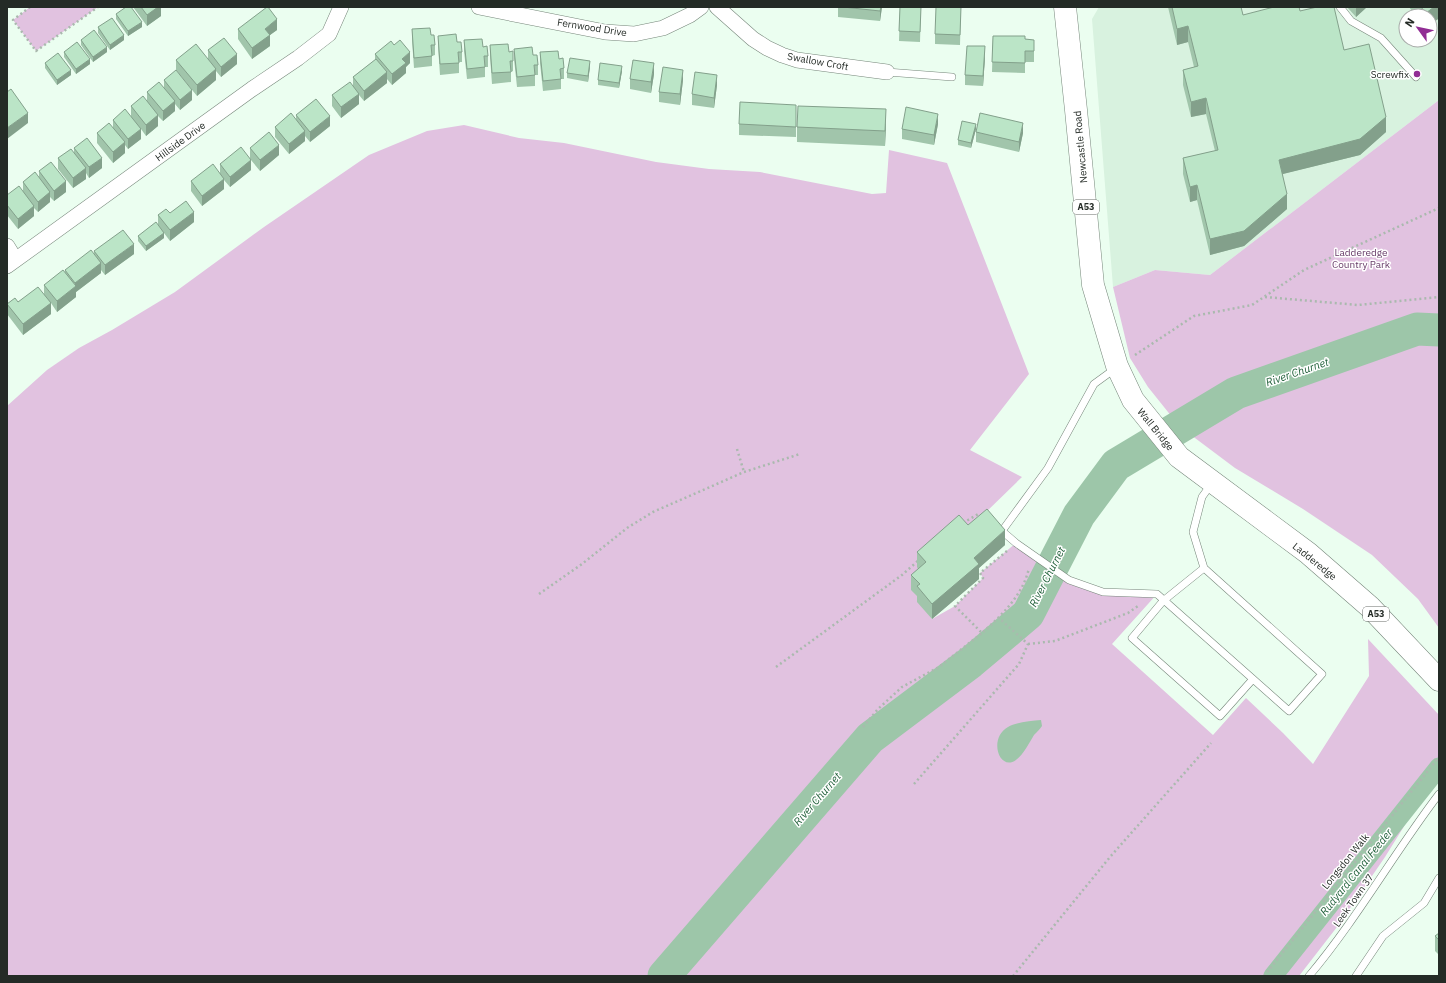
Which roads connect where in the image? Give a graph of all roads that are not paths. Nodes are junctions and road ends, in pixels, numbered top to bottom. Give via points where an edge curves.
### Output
1 (341, 7) edge
2 (479, 7) edge
3 (700, 7) edge
4 (717, 7) edge
5 (1065, 7) edge
6 (1340, 7) edge
7 (887, 72) joint
8 (952, 77) dead end
9 (1416, 77) dead end
10 (7, 246) edge
11 (11, 262) edge
12 (1117, 366) junction
13 (1133, 400) joint
14 (1179, 457) joint
15 (1213, 483) junction
16 (1204, 568) junction
17 (1163, 600) junction
18 (1253, 680) junction
19 (1439, 680) edge
20 (1439, 794) edge
21 (1439, 878) edge
22 (1309, 976) edge
23 (1356, 976) edge

1 - 11 street, Hillside Drive via 329,34 298,58
2 - 3 street, Fernwood Drive via 605,32 634,34 663,28 690,15
4 - 7 street, Swallow Croft via 758,42 782,55 797,60
5 - 12 highway, Newcastle Road / A53 via 1093,285
6 - 9 lane via 1352,21 1381,38
7 - 8 lane
10 - 11 street
12 - 13 highway, Newcastle Road / A53
12 - 17 lane via 1094,384 1048,468 1002,531 1014,545 1045,562 1069,580 1103,592 1157,594
13 - 14 highway, Wall Bridge / A53
14 - 15 highway, Ladderedge / A53
15 - 16 lane via 1202,497 1193,532
15 - 19 highway, Ladderedge / A53 via 1308,553 1370,607
16 - 17 lane
16 - 18 lane via 1322,674 1289,711
17 - 18 lane
17 - 18 lane via 1132,638 1220,716
20 - 22 lane, Leek Town 37 via 1366,900
21 - 23 lane via 1424,903 1383,936

